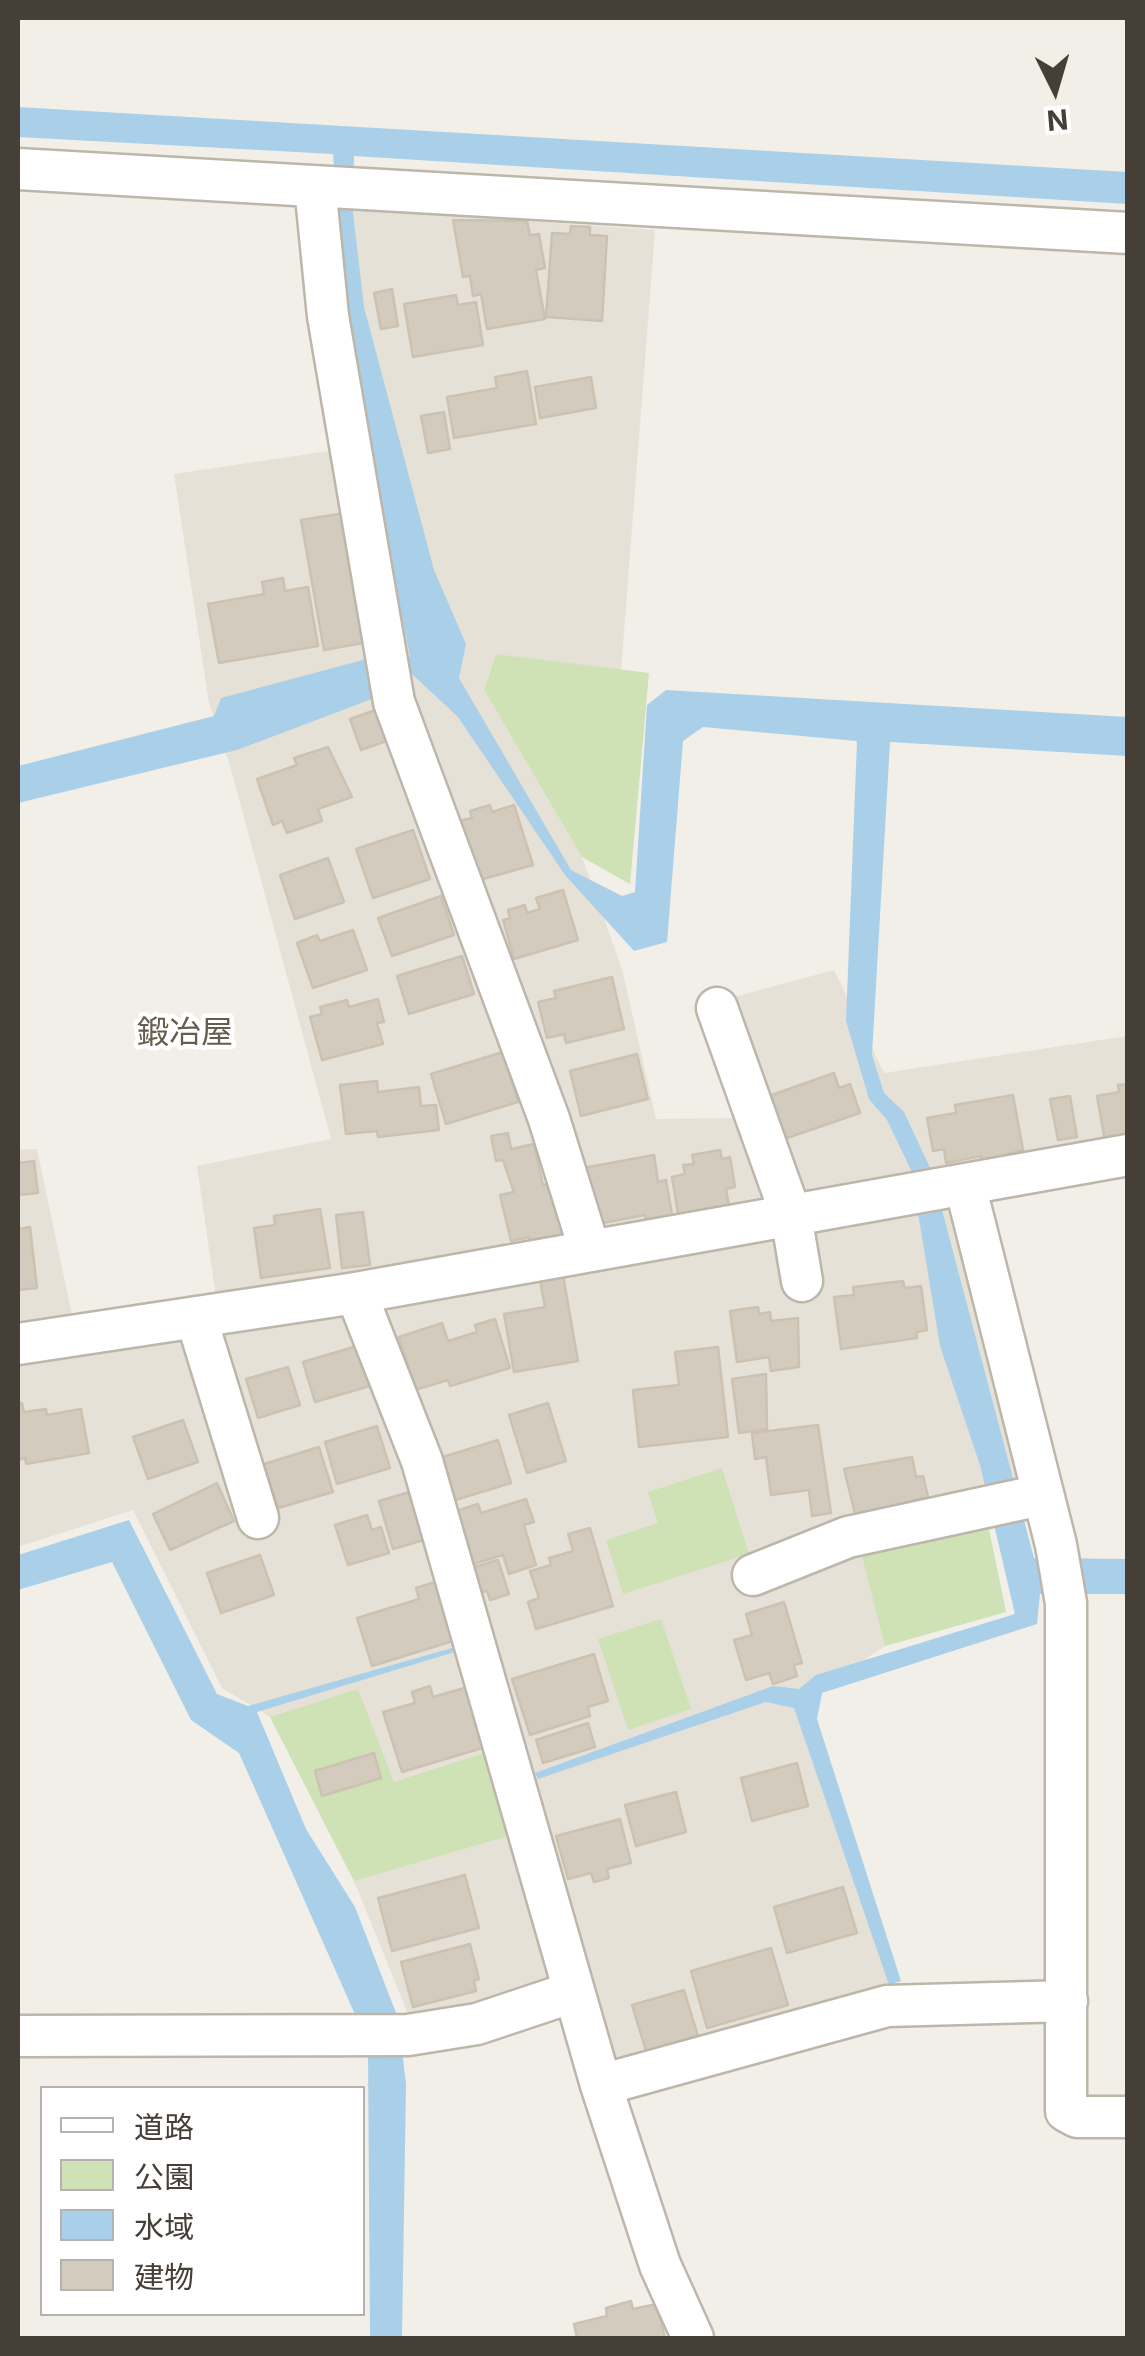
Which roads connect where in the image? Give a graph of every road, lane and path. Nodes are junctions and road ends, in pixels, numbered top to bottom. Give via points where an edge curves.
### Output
1 (18, 169) edge
2 (315, 186) junction
3 (1128, 233) edge
4 (717, 1008) dead end
5 (1128, 1155) edge
6 (940, 1189) junction
7 (791, 1215) junction
8 (590, 1251) junction
9 (802, 1282) dead end
10 (356, 1294) junction
11 (196, 1317) junction
12 (18, 1344) edge
13 (1034, 1497) junction
14 (258, 1518) dead end
15 (753, 1576) dead end
16 (573, 1992) junction
17 (1066, 2000) junction
18 (18, 2036) edge
19 (600, 2085) junction
20 (1128, 2117) edge
21 (693, 2338) edge

1 - 2 street
2 - 3 street
2 - 8 street via 328,316 390,672
4 - 7 street
5 - 6 street
6 - 7 street
6 - 13 street
7 - 8 street
7 - 9 street
8 - 10 street
10 - 11 street
10 - 16 street via 422,1461
11 - 12 street
11 - 14 street
13 - 15 street via 848,1537
13 - 17 street via 1056,1545 1066,1603
16 - 18 street via 477,2024 408,2036
16 - 19 street
17 - 19 street via 887,2006
17 - 20 street via 1066,2111
19 - 21 street via 660,2265

